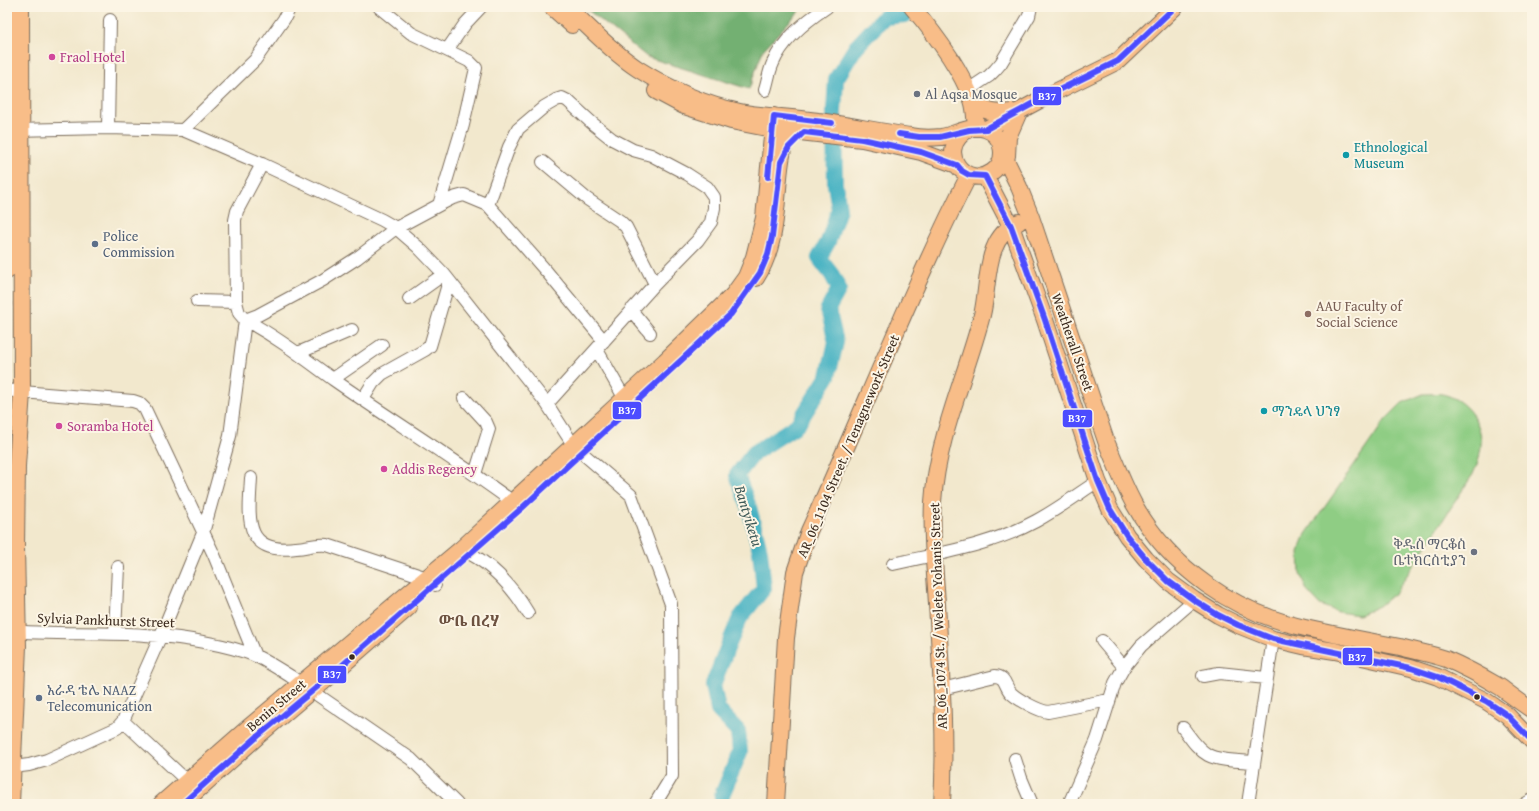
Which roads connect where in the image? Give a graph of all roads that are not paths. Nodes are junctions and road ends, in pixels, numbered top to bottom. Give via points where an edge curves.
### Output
1 (8, 7) edge
2 (21, 7) edge
3 (290, 7) edge
4 (379, 7) edge
5 (482, 7) edge
6 (552, 7) edge
7 (567, 7) edge
8 (827, 7) edge
9 (1031, 7) edge
10 (1175, 7) edge
11 (917, 12) edge
12 (110, 20) dead end
13 (447, 50) junction
14 (765, 90) dead end
15 (970, 96) junction
16 (1019, 112) junction
17 (744, 123) junction
18 (781, 124) junction
19 (108, 128) junction
20 (811, 128) junction
21 (976, 129) junction
22 (14, 130) edge
23 (183, 130) junction
24 (861, 133) junction
25 (1005, 157) junction
26 (543, 162) dead end
27 (262, 164) junction
28 (775, 166) junction
29 (970, 172) junction
30 (440, 205) junction
31 (488, 205) junction
32 (1031, 217) junction
33 (1011, 226) junction
34 (396, 228) junction
35 (7, 271) edge
36 (446, 277) junction
37 (655, 284) junction
38 (409, 299) dead end
39 (198, 300) dead end
40 (236, 302) junction
41 (631, 310) junction
42 (245, 320) junction
43 (352, 330) dead end
44 (650, 333) dead end
45 (382, 345) dead end
46 (601, 345) junction
47 (298, 353) junction
48 (333, 379) junction
49 (14, 391) edge
50 (464, 398) dead end
51 (363, 399) junction
52 (628, 402) junction
53 (547, 404) junction
54 (578, 449) junction
55 (475, 474) junction
56 (251, 478) dead end
57 (1098, 481) junction
58 (513, 502) junction
59 (203, 532) junction
60 (466, 552) junction
61 (934, 555) junction
62 (893, 564) dead end
63 (118, 567) dead end
64 (431, 582) junction
65 (1194, 600) junction
66 (528, 613) dead end
67 (12, 631) edge
68 (115, 633) junction
69 (161, 635) junction
70 (1272, 639) junction
71 (1102, 641) dead end
72 (255, 656) junction
73 (1446, 659) junction
74 (1124, 667) junction
75 (1202, 676) dead end
76 (1438, 677) junction
77 (1266, 678) junction
78 (306, 687) junction
79 (942, 689) junction
80 (1109, 700) junction
81 (1532, 710) edge
82 (123, 721) junction
83 (1183, 728) dead end
84 (254, 731) junction
85 (1532, 741) edge
86 (1015, 759) dead end
87 (1254, 762) junction
88 (13, 767) junction
89 (187, 781) junction
90 (1532, 800) edge
91 (11, 804) edge
92 (161, 804) edge
93 (182, 804) edge
94 (457, 804) edge
95 (655, 804) edge
96 (776, 804) edge
97 (942, 804) edge
98 (1032, 804) edge
99 (1069, 804) edge
100 (1248, 804) edge
101 (1525, 804) edge

1 - 22 main road
2 - 22 main road
3 - 23 street via 255,60
4 - 13 street via 411,33
5 - 13 street via 465,24
6 - 17 main road via 596,48 652,89 684,106
7 - 18 main road via 637,69 662,83 707,103
8 - 14 street via 813,16 785,43 773,64
9 - 15 street via 1029,16 1001,63
10 - 16 main road via 1118,62
11 - 15 main road via 940,43
12 - 19 street
13 - 30 street via 476,68
15 - 16 main road via 983,110 992,113
15 - 21 main road
16 - 21 main road
16 - 25 main road via 1008,137
17 - 18 main road
17 - 28 main road via 759,137
18 - 20 main road
18 - 28 main road
19 - 22 street
19 - 23 street
20 - 24 main road
20 - 28 main road via 792,143
21 - 24 main road via 941,137
21 - 25 main road via 998,138
21 - 29 main road via 960,134 953,149 954,158
22 - 35 main road
22 - 49 main road
23 - 27 street
24 - 29 main road via 921,152
25 - 29 main road via 992,172
25 - 32 main road, Weatherall Street
26 - 37 street via 587,199 626,227
27 - 34 street
27 - 40 street via 237,211 235,220
28 - 52 main road, Benin Street via 772,237 760,273 730,314
29 - 33 main road
29 - 96 main road, AR_06_1104 Street. / Tenagnework Street via 906,310 808,531 800,555 795,572 786,638
30 - 31 street via 464,195
30 - 34 street
31 - 37 street via 518,129 556,100 568,100 612,139 687,174 707,187 714,197 711,222 698,240
31 - 46 street via 547,272
32 - 33 main road
32 - 73 main road, Weatherall Street via 1106,441 1120,475 1135,506 1156,537 1176,559 1192,574 1227,598 1270,619
33 - 57 main road
33 - 61 main road, AR_06_1074 St. / Welete Yohanis Street via 993,248 983,311 956,398 936,476 932,522
34 - 36 street
34 - 42 street via 323,280
36 - 38 street
36 - 51 street via 430,346 382,374
36 - 53 street
37 - 41 street
39 - 40 street
40 - 42 street via 239,313
41 - 44 street
41 - 46 street
42 - 47 street
42 - 59 street via 230,436
43 - 47 street
45 - 48 street
46 - 52 street
46 - 53 street
47 - 48 street
48 - 51 street
49 - 59 street via 139,403 145,409
49 - 67 main road via 17,466
50 - 55 street via 486,422 489,429
51 - 55 street
52 - 54 main road, Benin Street
53 - 54 street
54 - 58 main road, Benin Street
54 - 60 main road, Benin Street
54 - 95 street via 631,495 671,604 672,776
55 - 58 street
56 - 64 street via 251,528 255,537 265,545 281,549 315,544 327,545
57 - 61 street via 1036,521 1000,537
57 - 65 main road via 1110,509 1127,536 1168,581
58 - 60 main road, Benin Street
59 - 69 street
59 - 72 street
60 - 64 main road, Benin Street
60 - 66 street via 503,578 517,594
61 - 62 street
61 - 79 main road, AR_06_1074 St. / Welete Yohanis Street
63 - 68 street
64 - 78 main road, Benin Street via 322,683
65 - 70 main road via 1225,619
65 - 74 street via 1141,646
67 - 68 street, Sylvia Pankhurst Street
67 - 88 main road
68 - 69 street, Sylvia Pankhurst Street
69 - 72 street, Sylvia Pankhurst Street via 221,646
69 - 82 street
70 - 76 main road via 1411,668
70 - 77 street
71 - 74 street
72 - 78 street, Sylvia Pankhurst Street
73 - 76 main road
73 - 81 main road, Weatherall Street via 1477,674
74 - 80 street
75 - 77 street via 1219,673
76 - 85 main road via 1486,701 1507,715
77 - 87 street
78 - 84 main road, Benin Street
78 - 94 street, Sylvia Pankhurst Street via 411,759
79 - 80 street via 996,676 1004,679 1012,694 1040,711 1048,712
79 - 97 main road, AR_06_1074 St. / Welete Yohanis Street
80 - 99 street via 1097,740
82 - 88 street via 117,728 47,760
82 - 89 street
83 - 87 street via 1207,755
84 - 89 main road, Benin Street
84 - 93 main road, Benin Street
86 - 98 street via 1020,778
87 - 100 street
88 - 91 main road
89 - 92 main road, Benin Street
90 - 101 street

